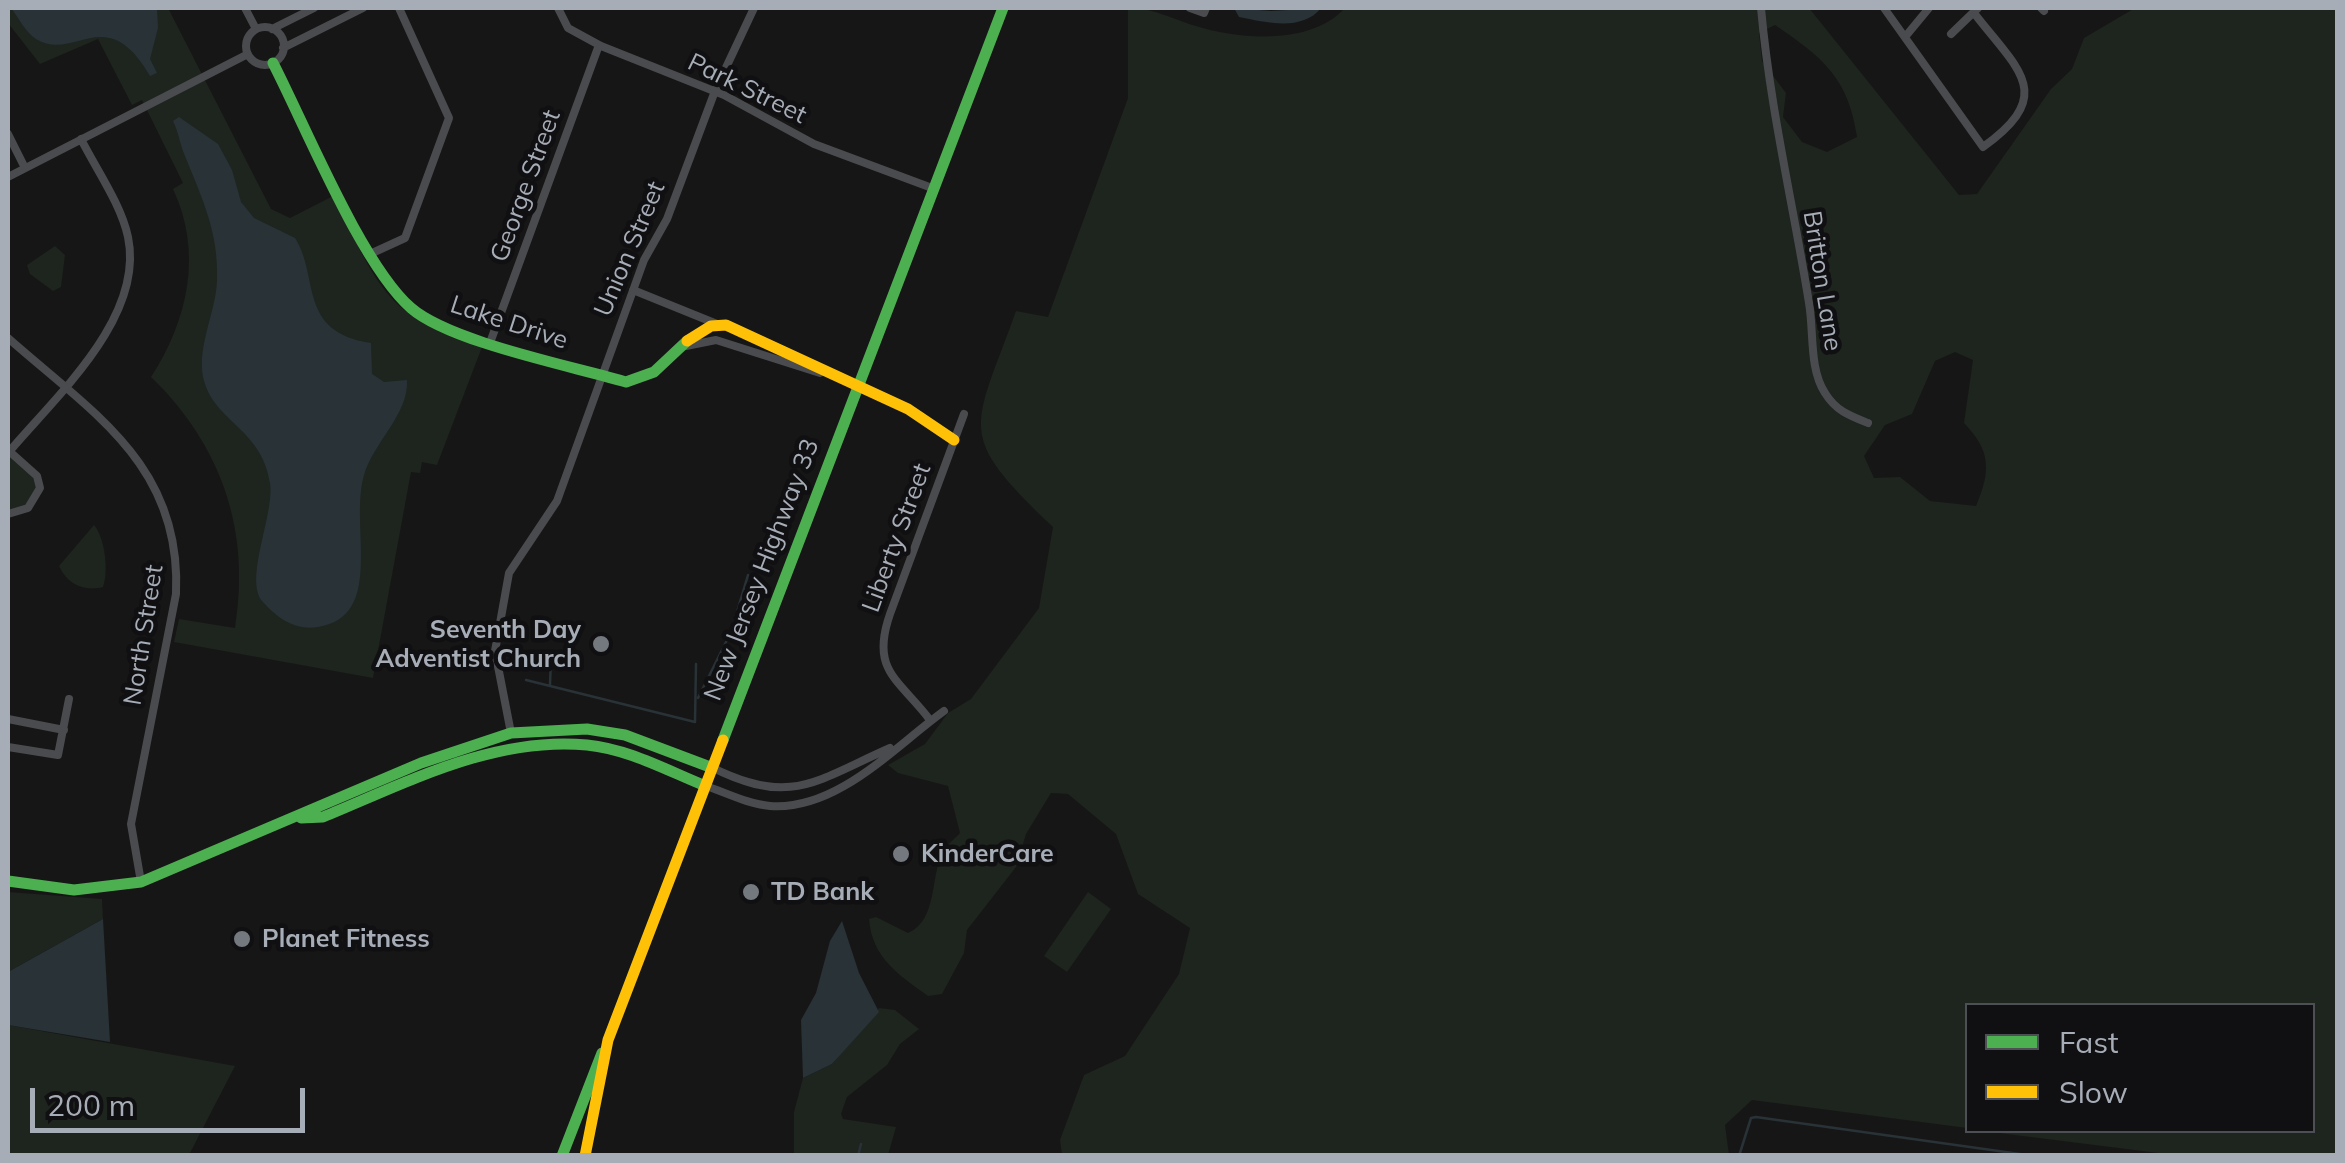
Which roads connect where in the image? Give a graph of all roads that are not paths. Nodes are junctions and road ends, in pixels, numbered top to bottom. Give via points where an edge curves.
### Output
1 (245, 8) edge
2 (314, 8) edge
3 (363, 8) edge
4 (399, 8) edge
5 (558, 8) edge
6 (754, 8) edge
7 (1003, 8) edge
8 (1190, 8) edge
9 (1206, 8) edge
10 (1761, 8) edge
11 (1884, 8) edge
12 (1929, 8) edge
13 (1976, 10) edge
14 (256, 29) junction
15 (272, 29) junction
16 (1951, 34) dead end
17 (1905, 37) junction
18 (598, 44) junction
19 (283, 48) junction
20 (248, 54) junction
21 (274, 62) junction
22 (715, 91) junction
23 (8, 134) edge
24 (81, 139) junction
25 (25, 168) junction
26 (8, 178) edge
27 (932, 188) junction
28 (370, 254) junction
29 (633, 290) junction
30 (717, 324) junction
31 (8, 338) edge
32 (491, 340) junction
33 (686, 346) junction
34 (828, 374) junction
35 (600, 376) junction
36 (63, 387) junction
37 (858, 387) junction
38 (964, 414) dead end
39 (1868, 423) dead end
40 (954, 440) junction
41 (8, 452) edge
42 (8, 514) edge
43 (70, 699) dead end
44 (944, 711) dead end
45 (8, 719) edge
46 (930, 720) junction
47 (64, 730) junction
48 (511, 733) junction
49 (898, 744) junction
50 (524, 746) junction
51 (8, 747) edge
52 (504, 750) junction
53 (710, 767) junction
54 (703, 785) junction
55 (301, 818) junction
56 (8, 881) edge
57 (141, 882) junction
58 (608, 1040) junction
59 (562, 1156) edge
60 (585, 1156) edge

1 - 14 street
2 - 15 street
3 - 19 street
4 - 28 street via 446,102 449,123 405,238
5 - 18 street, Park Street via 568,28
6 - 22 street, Union Street
7 - 27 street, New Jersey Highway 33
8 - 9 street
10 - 39 street, Britton Lane via 1816,371 1839,411
11 - 17 street
12 - 17 street
13 - 16 street
13 - 17 street via 2022,77 2026,94 2017,122 1983,148
14 - 15 street
14 - 20 street via 247,40
15 - 19 street
18 - 22 street, Park Street
18 - 32 street, George Street
19 - 21 street
20 - 21 street via 260,64
20 - 24 street
21 - 28 street, Lake Drive
22 - 27 street, Park Street via 814,144
22 - 29 street, Union Street
23 - 25 street
24 - 25 street
24 - 36 street via 125,227 129,264 121,310
25 - 26 street
27 - 37 street, New Jersey Highway 33
28 - 32 street, Lake Drive via 388,284 422,316
29 - 30 street
29 - 35 street, Union Street
30 - 33 street, Lake Drive via 691,336
30 - 34 street via 774,343
31 - 36 street, North Street
32 - 35 street, Lake Drive
33 - 34 street via 716,340
33 - 35 street, Lake Drive via 641,380
34 - 37 street
35 - 48 street, Union Street via 557,500 509,573 495,651
36 - 41 street
36 - 57 street, North Street via 121,438 152,478 174,541 176,594 132,824
37 - 40 street via 908,408
37 - 53 street, New Jersey Highway 33
38 - 40 street, Liberty Street
40 - 46 street, Liberty Street via 882,648 887,672
41 - 42 street via 37,476 40,488 28,508
43 - 47 street
44 - 46 street
45 - 47 street
46 - 49 street
47 - 51 street via 58,756
48 - 50 street
48 - 52 street
48 - 53 street via 587,729 625,735
48 - 55 street via 420,763
49 - 53 street via 783,790
49 - 54 street via 856,776 794,805 756,804
50 - 52 street
50 - 54 street via 590,746
52 - 55 street via 324,817
53 - 54 street, New Jersey Highway 33
54 - 58 street, New Jersey Highway 33
55 - 57 street
56 - 57 street via 74,890
58 - 59 street
58 - 60 street, New Jersey Highway 33

